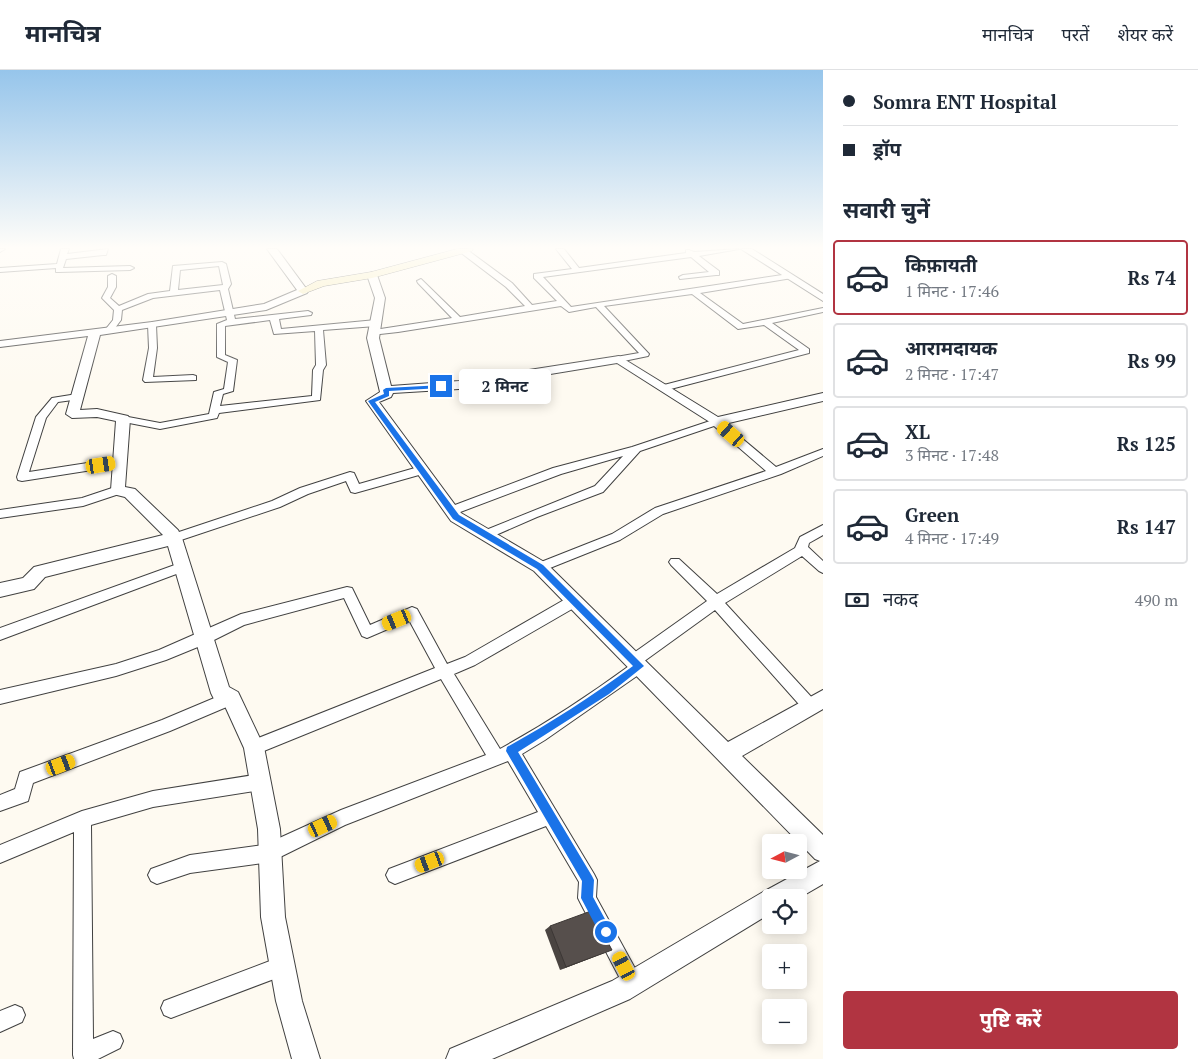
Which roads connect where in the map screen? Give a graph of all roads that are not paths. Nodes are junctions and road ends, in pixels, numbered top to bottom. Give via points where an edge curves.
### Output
1 (108, 295) edge
2 (157, 295) edge
3 (226, 295) edge
4 (293, 295) edge
5 (379, 295) edge
6 (434, 295) edge
7 (519, 295) edge
8 (555, 295) edge
9 (669, 295) edge
10 (698, 295) edge
11 (562, 303) junction
12 (598, 304) junction
13 (530, 307) junction
14 (118, 309) junction
15 (823, 310) edge
16 (308, 314) dead end
17 (274, 317) junction
18 (230, 318) junction
19 (457, 319) junction
20 (765, 322) junction
21 (152, 325) junction
22 (319, 328) junction
23 (375, 328) junction
24 (102, 331) junction
25 (0, 344) edge
26 (620, 359) junction
27 (193, 378) dead end
28 (663, 388) junction
29 (386, 390) junction
30 (76, 397) junction
31 (823, 397) edge
32 (215, 410) junction
33 (123, 419) junction
34 (716, 422) junction
35 (636, 449) junction
36 (823, 452) edge
37 (120, 462) junction
38 (422, 470) junction
39 (774, 472) junction
40 (118, 490) junction
41 (452, 511) junction
42 (0, 514) edge
43 (823, 528) edge
44 (485, 535) junction
45 (174, 538) junction
46 (801, 548) junction
47 (675, 562) dead end
48 (183, 567) junction
49 (540, 567) junction
50 (823, 568) edge
51 (0, 590) edge
52 (574, 601) junction
53 (716, 602) junction
54 (0, 634) edge
55 (205, 638) junction
56 (636, 664) junction
57 (444, 671) junction
58 (0, 697) edge
59 (231, 698) junction
60 (817, 702) edge
61 (254, 747) junction
62 (726, 754) junction
63 (504, 755) junction
64 (260, 782) junction
65 (0, 802) edge
66 (549, 816) junction
67 (82, 820) junction
68 (823, 851) edge
69 (270, 852) junction
70 (0, 854) edge
71 (823, 870) edge
72 (156, 875) dead end
73 (395, 875) dead end
74 (791, 889) edge
75 (762, 905) edge
76 (283, 966) junction
77 (633, 983) junction
78 (171, 1008) dead end
79 (113, 1041) dead end
80 (306, 1059) edge
81 (460, 1059) edge

1 - 14 street via 106,298
2 - 14 street
3 - 18 street
4 - 18 street
5 - 23 street
6 - 19 street
7 - 13 street
8 - 11 street
9 - 12 street
10 - 20 street via 741,327
11 - 12 street via 569,310
11 - 13 street
12 - 26 street via 644,354
13 - 19 street
14 - 24 street via 117,320
15 - 20 street
16 - 17 street
17 - 18 street
17 - 22 street via 277,332
18 - 21 street
18 - 32 street via 221,324 221,357 233,360 228,391 219,392
19 - 23 street via 429,326
20 - 28 street via 806,351
21 - 24 street
21 - 27 street via 153,348 148,380
22 - 23 street
22 - 32 street via 321,365 317,398
23 - 29 street via 373,338
24 - 25 street
24 - 30 street
26 - 28 street
26 - 29 street via 459,385
28 - 34 street
29 - 38 street via 387,394 372,401
30 - 33 street via 72,414 97,413
30 - 37 street via 54,400 41,417 22,477
31 - 34 street
32 - 33 street via 214,416 160,426
33 - 37 street
34 - 35 street
34 - 39 street
35 - 41 street via 557,471
35 - 44 street via 599,489
36 - 39 street
37 - 40 street
38 - 41 street
38 - 45 street via 355,489 350,476
39 - 49 street via 659,511 616,537
40 - 42 street via 83,502
40 - 45 street via 130,493
41 - 44 street
43 - 46 street via 804,540
44 - 49 street
45 - 48 street
45 - 51 street via 40,572 28,584
46 - 50 street
46 - 53 street
47 - 53 street
48 - 54 street
48 - 55 street
49 - 52 street
52 - 56 street
52 - 57 street via 470,661
53 - 56 street
53 - 60 street
55 - 57 street via 241,620 347,592 367,632 412,614
55 - 58 street via 116,670
55 - 59 street via 221,693
56 - 62 street
56 - 63 street via 606,691
57 - 61 street
57 - 63 street
59 - 61 street
59 - 65 street via 26,778 22,795
60 - 62 street
61 - 64 street
62 - 68 street
63 - 66 street
63 - 69 street via 341,818
64 - 67 street via 153,799
64 - 69 street
66 - 73 street
66 - 77 street via 588,880 587,898
67 - 70 street
67 - 79 street via 83,1055
69 - 72 street via 190,864
69 - 76 street via 273,917
71 - 74 street
75 - 77 street
76 - 78 street
76 - 80 street
77 - 81 street

